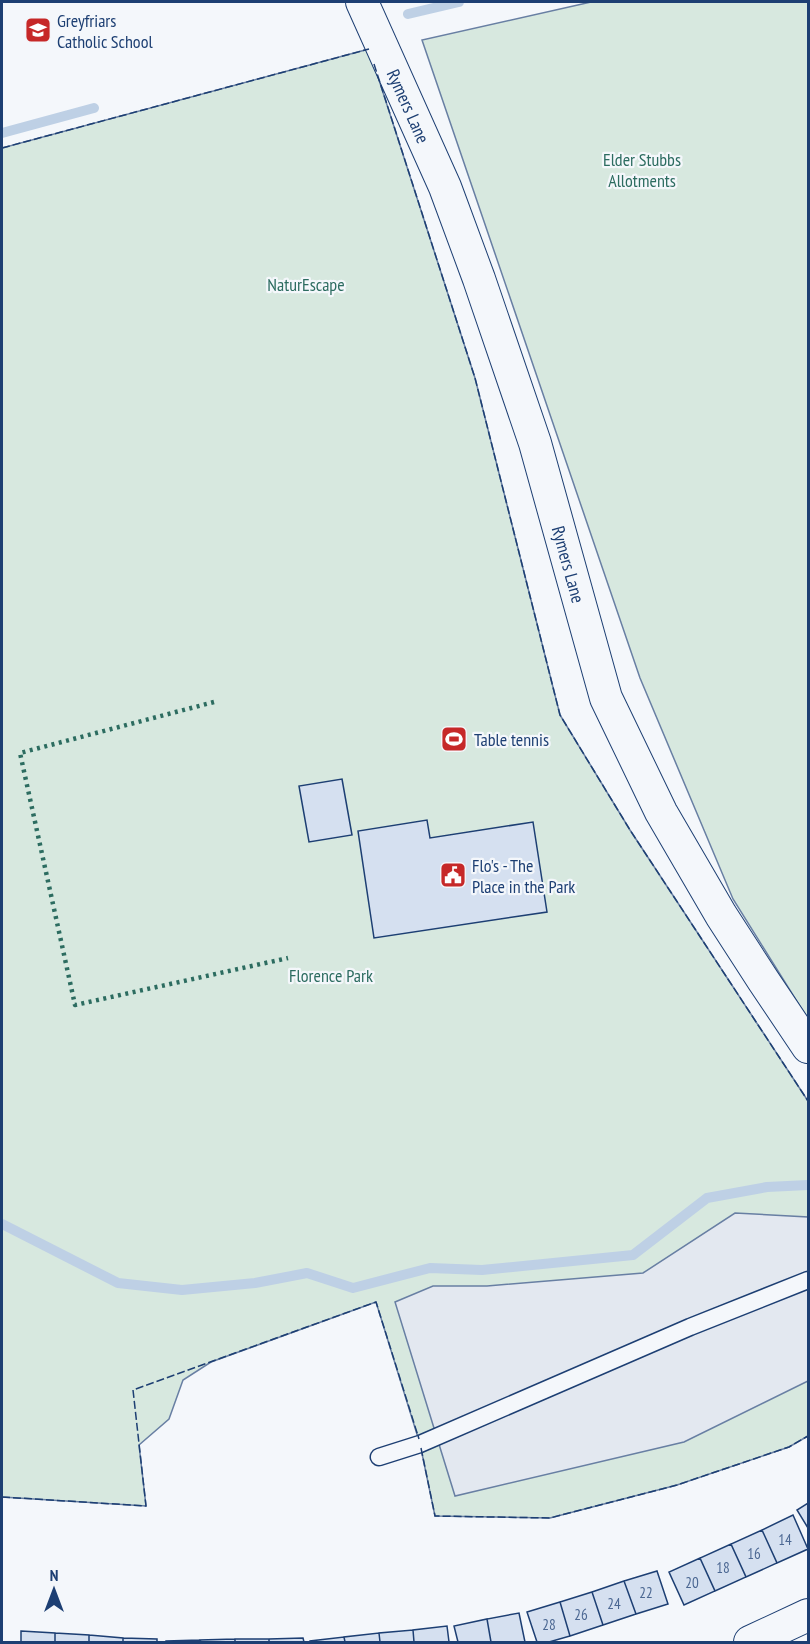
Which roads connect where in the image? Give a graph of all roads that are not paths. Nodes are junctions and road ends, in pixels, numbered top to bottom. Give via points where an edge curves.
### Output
1 (362, 2) edge
2 (808, 1047) edge
3 (808, 1280) edge
4 (379, 1457) dead end
5 (808, 1616) edge
6 (750, 1642) edge

1 - 2 street, Rymers Lane via 445,187 525,411 606,698 661,812 699,878
3 - 4 lane via 420,1444
5 - 6 street

